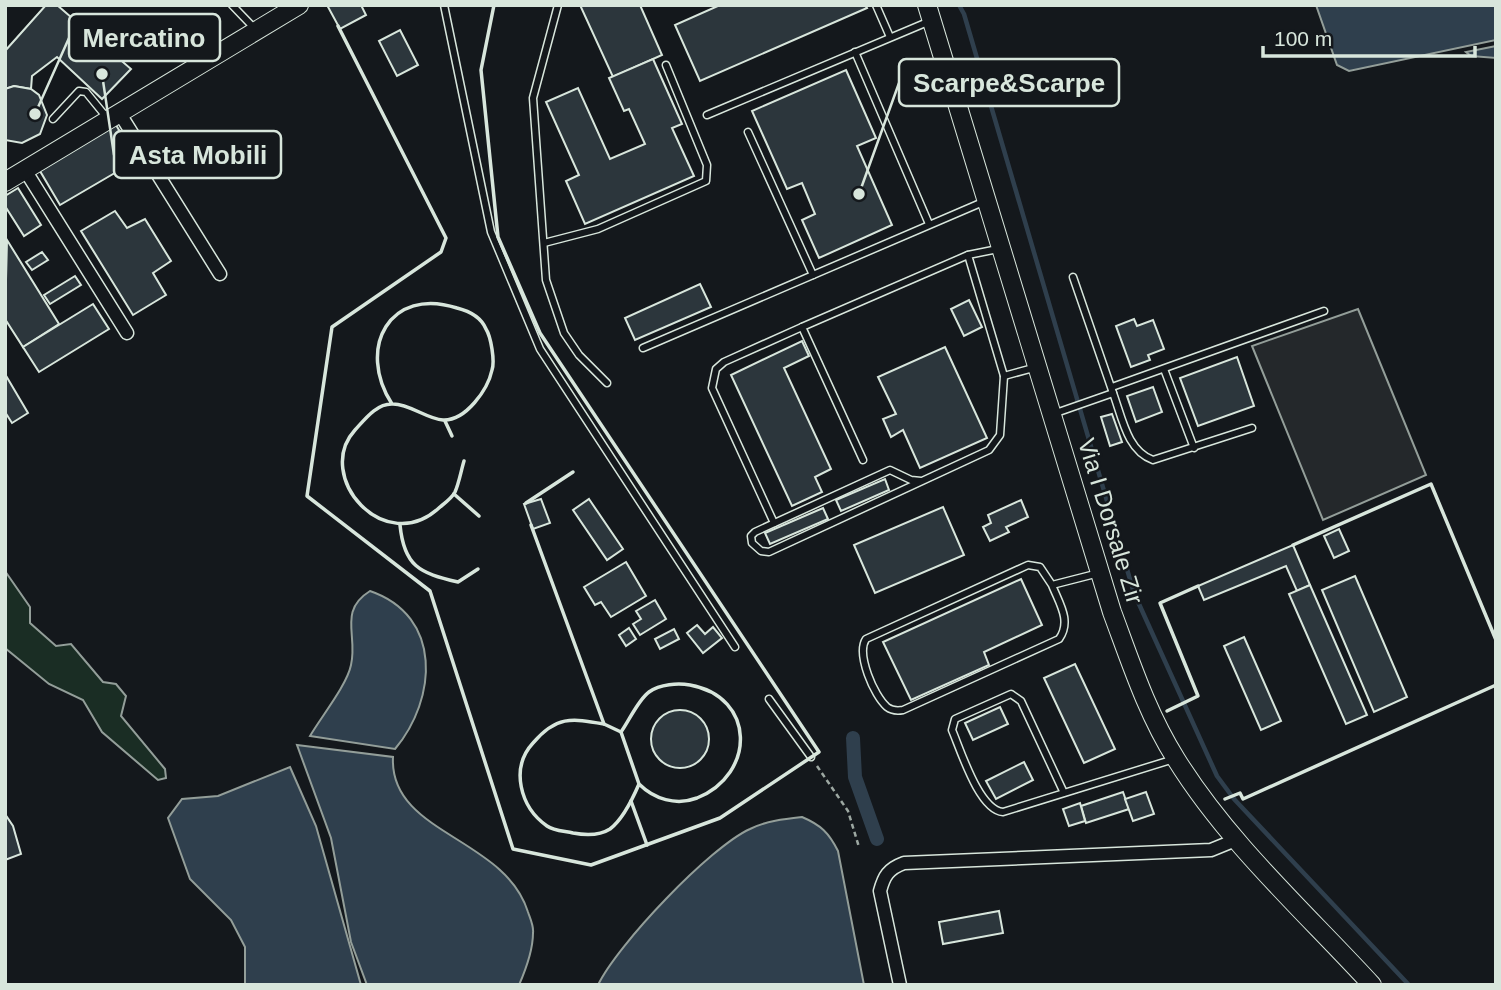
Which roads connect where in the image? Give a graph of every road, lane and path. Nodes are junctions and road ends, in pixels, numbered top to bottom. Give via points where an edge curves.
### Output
1 (232, 5) edge
2 (299, 5) edge
3 (444, 5) edge
4 (558, 5) edge
5 (876, 5) edge
6 (929, 13) edge
7 (257, 30) junction
8 (890, 37) junction
9 (855, 52) junction
10 (666, 65) dead end
11 (708, 116) dead end
12 (115, 117) junction
13 (53, 119) dead end
14 (748, 132) dead end
15 (25, 170) junction
16 (5, 182) edge
17 (988, 200) junction
18 (929, 224) junction
19 (544, 243) junction
20 (1003, 248) junction
21 (968, 255) junction
22 (220, 274) dead end
23 (813, 275) junction
24 (1073, 276) dead end
25 (1324, 311) dead end
26 (802, 327) junction
27 (127, 333) dead end
28 (643, 348) dead end
29 (1038, 366) junction
30 (1164, 369) junction
31 (1004, 376) junction
32 (607, 383) dead end
33 (1112, 390) junction
34 (1053, 414) junction
35 (1252, 428) dead end
36 (1194, 448) junction
37 (863, 460) dead end
38 (921, 481) junction
39 (774, 523) junction
40 (1101, 572) junction
41 (1052, 585) junction
42 (734, 647) dead end
43 (769, 699) dead end
44 (811, 757) joint
45 (1176, 759) junction
46 (1064, 793) junction
47 (1238, 839) junction
48 (859, 847) dead end
49 (900, 985) edge
50 (1372, 985) edge

1 - 7 lane
2 - 7 main road
3 - 42 lane via 491,232 528,325
4 - 19 lane via 533,98
5 - 8 lane
6 - 8 lane
6 - 17 main road, Via I Dorsale Zir
7 - 12 main road
8 - 9 lane
9 - 11 lane
9 - 18 lane
10 - 19 lane via 707,165 706,181 598,229
12 - 13 lane via 79,91
12 - 15 main road
12 - 22 street
14 - 23 lane
15 - 16 main road
15 - 27 street
17 - 18 lane
17 - 20 main road, Via I Dorsale Zir
18 - 23 lane
19 - 32 lane via 556,317 579,355
20 - 21 lane
20 - 29 main road, Via I Dorsale Zir
21 - 26 lane
21 - 31 lane
23 - 28 lane
24 - 33 lane
25 - 30 lane
26 - 37 lane
26 - 39 lane via 724,362 712,378 712,388
29 - 31 lane
29 - 34 main road, Via I Dorsale Zir
30 - 33 lane
30 - 36 lane
31 - 38 lane via 1000,435 989,450
33 - 34 lane
33 - 36 lane via 1141,455 1153,460
34 - 40 main road, Via I Dorsale Zir
35 - 36 lane
38 - 39 lane via 890,470
38 - 39 lane via 769,552 761,551 751,537
40 - 41 lane
40 - 45 main road, Via I Dorsale Zir via 1142,695
41 - 41 lane via 1040,567 1028,565 866,639 860,651 862,660 884,704 903,710 1059,639 1066,625
43 - 44 lane
44 - 48 path via 848,811
45 - 46 lane
45 - 47 main road, Via I Dorsale Zir
46 - 46 lane via 1003,811 989,807 952,730 955,719 1011,694 1021,701
47 - 49 street via 1211,850 904,863 892,868 880,891
47 - 50 main road, Via I Dorsale Zir

